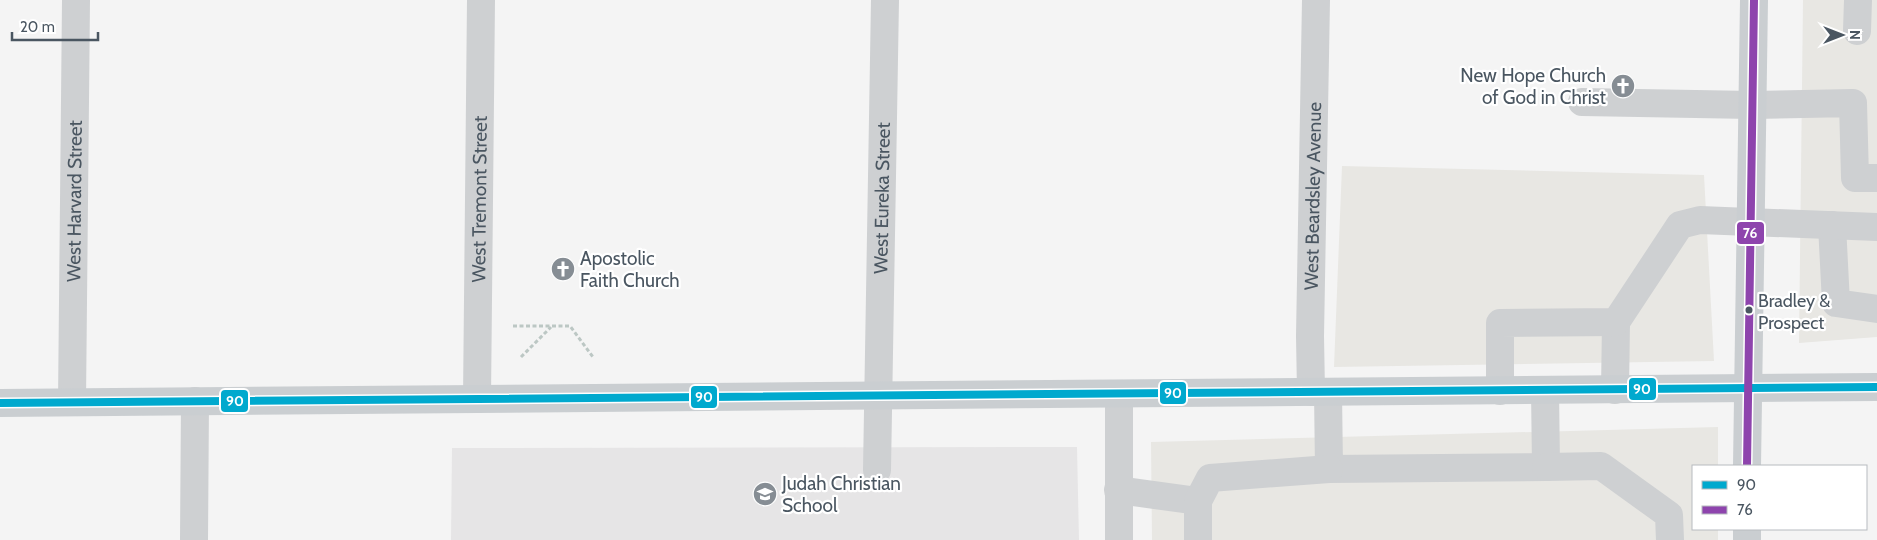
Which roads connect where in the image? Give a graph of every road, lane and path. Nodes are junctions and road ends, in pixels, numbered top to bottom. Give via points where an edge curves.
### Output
1 (76, 0) edge
2 (481, 0) edge
3 (885, 0) edge
4 (1316, 0) edge
5 (1754, 0) edge
6 (1858, 0) edge
7 (1857, 31) dead end
8 (1582, 102) dead end
9 (1752, 104) junction
10 (1877, 178) edge
11 (1750, 222) junction
12 (1832, 225) junction
13 (1877, 227) edge
14 (1877, 308) edge
15 (1616, 322) junction
16 (513, 326) dead end
17 (551, 326) junction
18 (521, 357) dead end
19 (593, 357) dead end
20 (1877, 387) edge
21 (1747, 388) junction
22 (1545, 390) junction
23 (1616, 390) junction
24 (1500, 391) junction
25 (1320, 392) junction
26 (1120, 394) junction
27 (879, 396) junction
28 (477, 399) junction
29 (195, 401) junction
30 (72, 402) junction
31 (0, 403) edge
32 (1747, 465) edge
33 (1546, 467) junction
34 (1329, 469) junction
35 (877, 470) dead end
36 (1118, 490) junction
37 (1198, 501) junction
38 (194, 540) edge
39 (1119, 540) edge
40 (1198, 540) edge
41 (1670, 540) edge

1 - 30 street, West Harvard Street
2 - 28 street, West Tremont Street
3 - 27 street, West Eureka Street
4 - 25 street, West Beardsley Avenue via 1310,336
5 - 9 main road
6 - 7 street
8 - 9 street
9 - 10 street via 1853,103 1855,178
9 - 11 main road
11 - 12 street
11 - 15 street via 1700,220 1680,225
11 - 21 main road
12 - 13 street
12 - 14 street via 1836,303
15 - 23 street
15 - 24 street via 1500,323
16 - 17 path
17 - 18 path
17 - 19 path via 570,326
20 - 21 main road
21 - 23 main road
21 - 32 main road
22 - 23 main road
22 - 24 main road
22 - 33 street
24 - 25 main road
25 - 26 main road
25 - 34 street, West Beardsley Avenue
26 - 27 main road
26 - 36 street
27 - 28 main road
27 - 35 street, West Eureka Street
28 - 29 main road
29 - 30 main road
29 - 38 street
30 - 31 main road
33 - 34 street
33 - 41 street via 1602,466 1669,515
34 - 37 street via 1210,478
36 - 37 street
36 - 39 street
37 - 40 street

